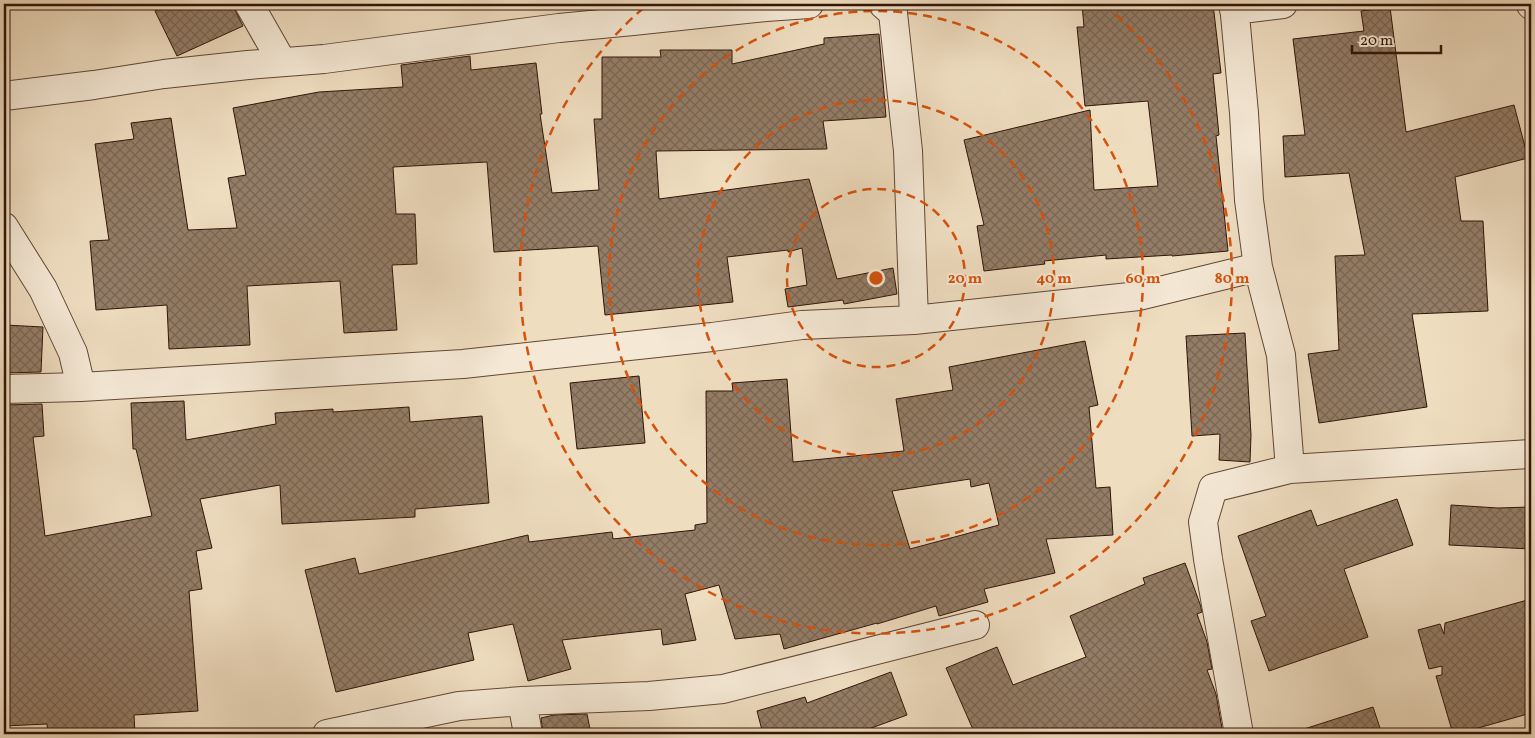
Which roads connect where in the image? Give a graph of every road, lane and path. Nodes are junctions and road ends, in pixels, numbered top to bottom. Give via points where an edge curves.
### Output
1 (249, 4) edge
2 (809, 4) edge
3 (1283, 4) edge
4 (890, 7) edge
5 (1234, 7) edge
6 (633, 13) edge
7 (282, 62) junction
8 (4, 96) edge
9 (4, 227) edge
10 (1258, 267) junction
11 (914, 320) junction
12 (81, 387) junction
13 (4, 389) edge
14 (1531, 454) edge
15 (1290, 469) junction
16 (975, 626) dead end
17 (522, 701) junction
18 (327, 734) edge
19 (528, 734) edge
20 (1239, 734) edge

1 - 7 street
2 - 6 street
3 - 5 street
4 - 11 street via 908,151
5 - 10 street via 1249,200
6 - 7 street via 559,28
7 - 8 street
9 - 12 street via 43,289 73,353
10 - 11 street via 1139,296
10 - 15 street via 1281,355
11 - 12 street via 802,325 463,364
12 - 13 street
14 - 15 street
15 - 20 street via 1213,488 1204,522
16 - 17 street via 723,688 649,696
17 - 18 street via 460,706
17 - 19 street

